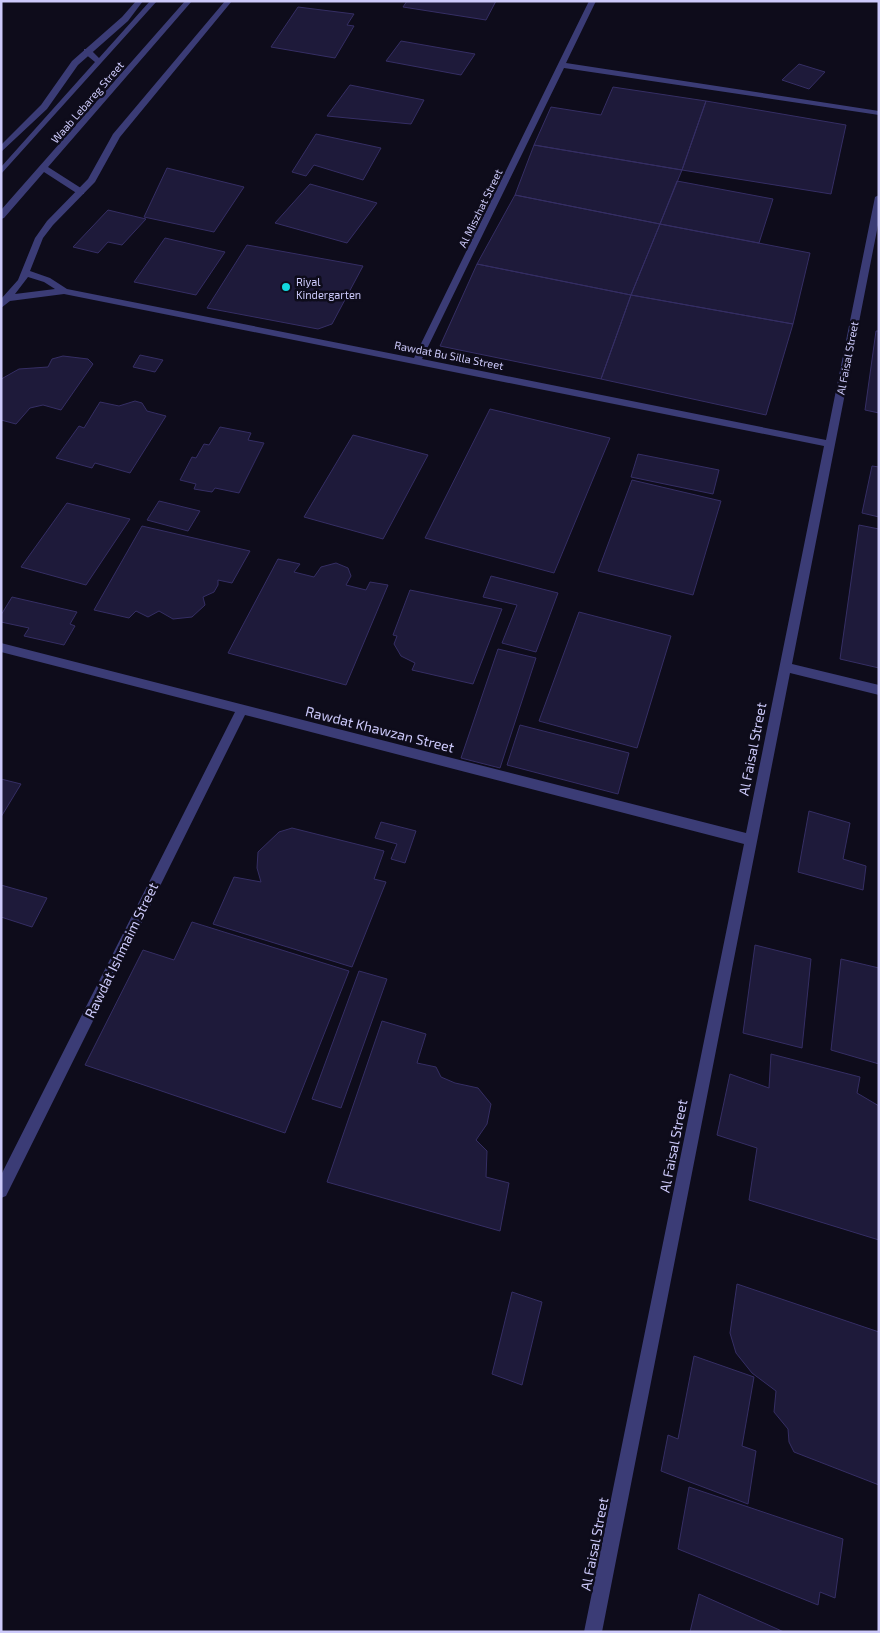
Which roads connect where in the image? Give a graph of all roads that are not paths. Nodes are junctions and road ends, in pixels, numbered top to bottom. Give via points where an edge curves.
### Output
1 (154, 1) edge
2 (189, 1) edge
3 (229, 1) edge
4 (593, 1) edge
5 (137, 2) edge
6 (87, 51) junction
7 (100, 62) junction
8 (562, 65) junction
9 (879, 113) edge
10 (1, 150) edge
11 (5, 166) edge
12 (44, 168) junction
13 (1, 172) edge
14 (81, 192) junction
15 (879, 197) edge
16 (1, 216) edge
17 (26, 273) junction
18 (64, 291) junction
19 (10, 298) junction
20 (1, 305) edge
21 (418, 361) junction
22 (830, 444) junction
23 (1, 647) edge
24 (785, 668) junction
25 (879, 690) edge
26 (242, 709) junction
27 (751, 840) junction
28 (1, 1191) edge
29 (593, 1632) edge

1 - 7 street, Waab Lebareg Street
2 - 12 street, Waab Lebareg Street
3 - 14 street via 116,136
4 - 8 street, Al Miszhat Street
5 - 6 street via 125,18
6 - 7 street
6 - 10 street via 67,70 44,107
7 - 11 street, Waab Lebareg Street
8 - 9 street
8 - 21 street, Al Miszhat Street
11 - 13 street, Waab Lebareg Street
12 - 14 street
12 - 16 street, Waab Lebareg Street
14 - 17 street via 39,238
15 - 22 street, Al Faisal Street
17 - 18 street via 47,280
17 - 19 street
18 - 19 street
18 - 21 street, Rawdat Bu Silla Street
19 - 20 street
21 - 22 street, Rawdat Bu Silla Street
22 - 24 street, Al Faisal Street
23 - 26 street, Rawdat Khawzan Street
24 - 25 street
24 - 27 street, Al Faisal Street
26 - 27 street, Rawdat Khawzan Street
26 - 28 street, Rawdat Ishmaim Street
27 - 29 street, Al Faisal Street

